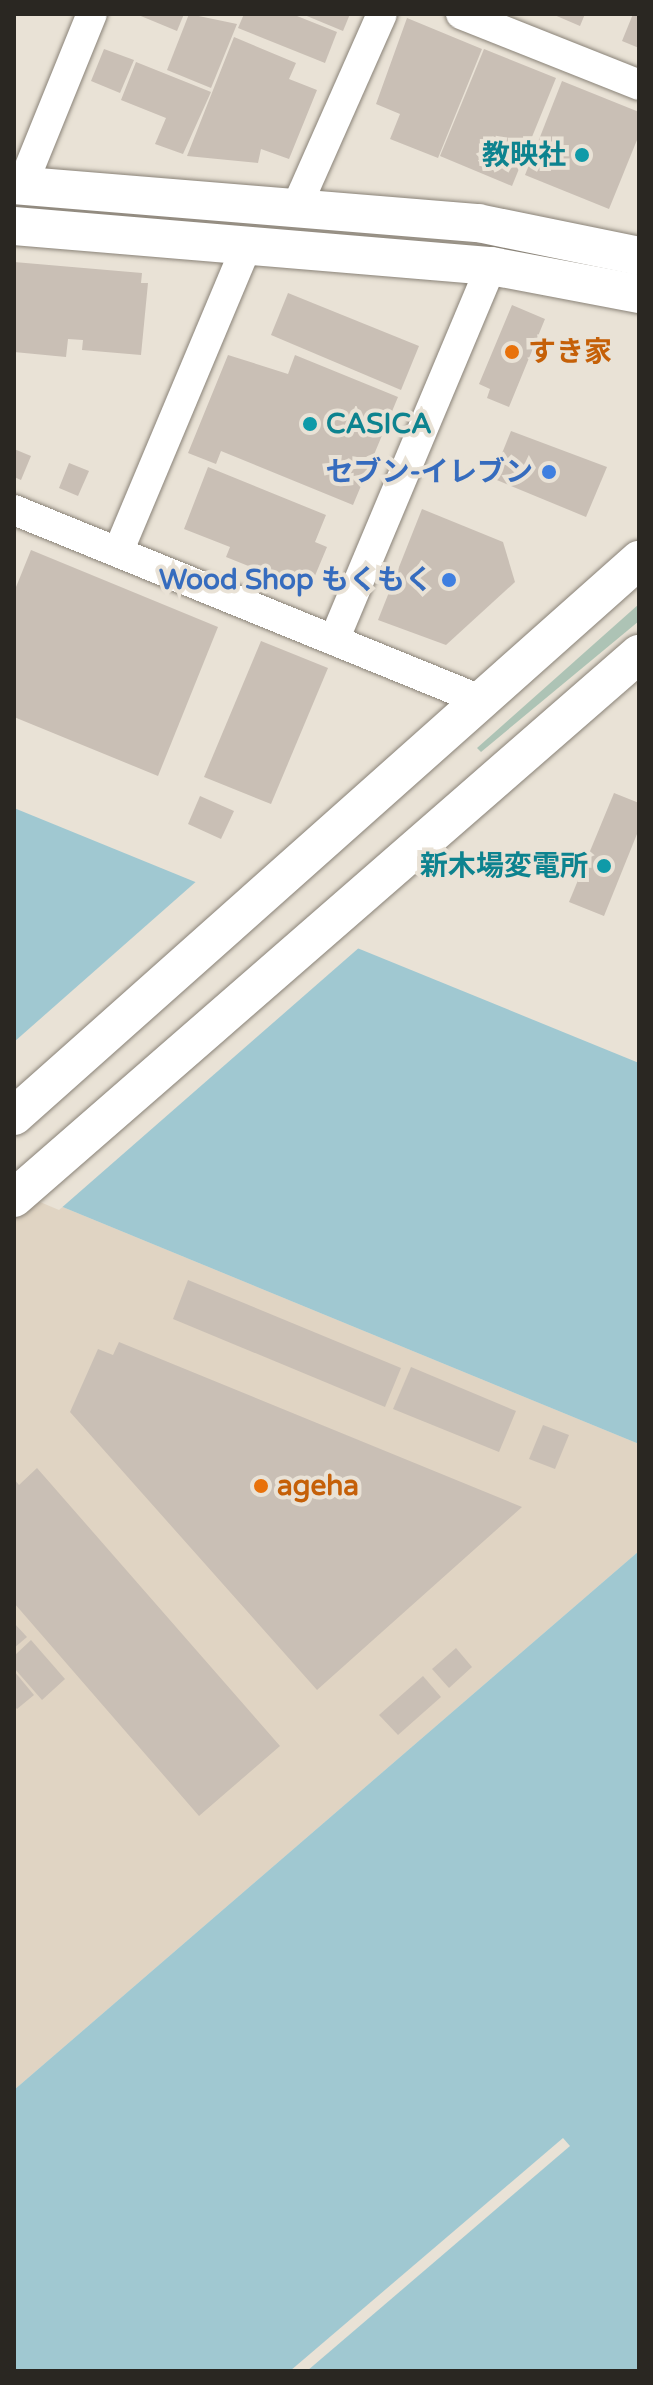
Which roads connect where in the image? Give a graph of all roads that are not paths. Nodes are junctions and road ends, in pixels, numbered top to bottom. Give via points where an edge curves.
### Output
1 (92, 14) edge
2 (382, 14) edge
3 (461, 14) edge
4 (639, 85) edge
5 (18, 185) edge
6 (296, 208) junction
7 (14, 226) edge
8 (247, 245) junction
9 (639, 256) edge
10 (491, 266) junction
11 (639, 294) edge
12 (14, 510) edge
13 (118, 552) junction
14 (639, 560) edge
15 (334, 640) junction
16 (639, 654) edge
17 (483, 701) junction
18 (14, 1116) edge
19 (14, 1198) edge

1 - 5 street
2 - 6 street
3 - 4 street
5 - 6 street
6 - 9 street via 478,223
7 - 8 street
8 - 10 street
8 - 13 street
10 - 11 street
10 - 15 street
12 - 13 street
13 - 15 street
14 - 17 street
15 - 17 street
16 - 19 street
17 - 18 street

